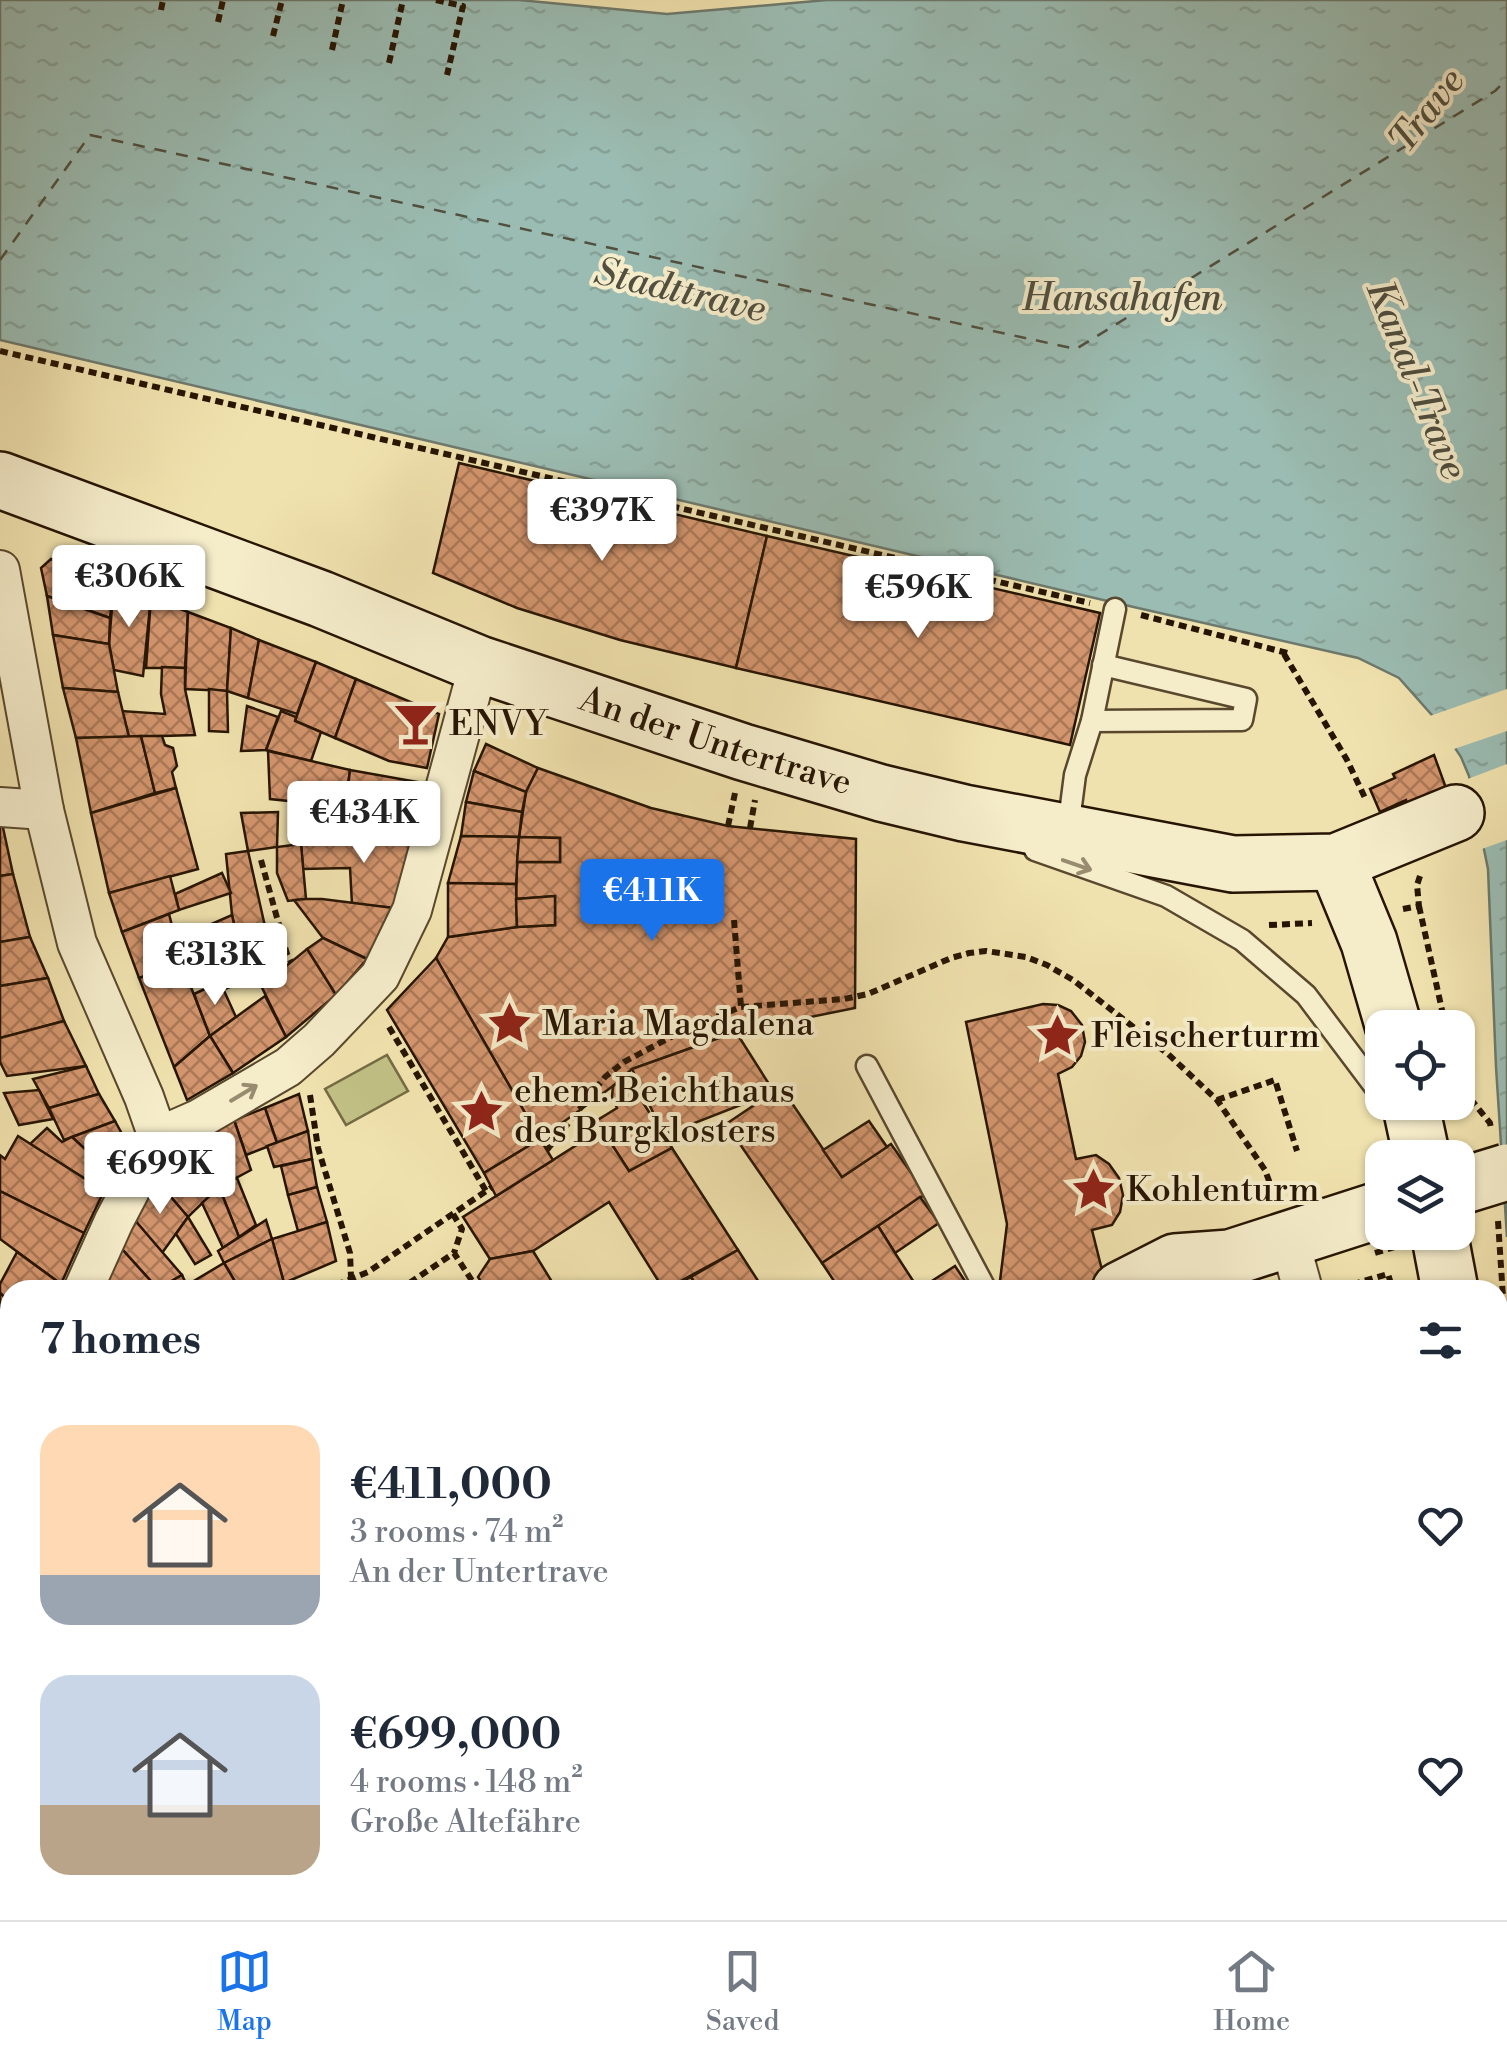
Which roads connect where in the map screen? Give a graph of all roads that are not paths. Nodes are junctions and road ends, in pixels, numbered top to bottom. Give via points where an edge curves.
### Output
1 (0, 480) edge
2 (0, 570) edge
3 (1116, 609) road end
4 (479, 664) junction
5 (1103, 665) junction
6 (1092, 720) junction
7 (0, 808) edge
8 (44, 810) junction
9 (1456, 813) dead end
10 (993, 818) junction
11 (1068, 831) junction
12 (1155, 862) dead end
13 (1336, 862) junction
14 (1152, 892) junction
15 (1389, 1010) edge
16 (867, 1066) dead end
17 (1365, 1073) edge
18 (158, 1137) junction
19 (1507, 1172) edge
20 (1475, 1182) edge
21 (1365, 1228) edge
22 (1289, 1242) edge
23 (1444, 1250) edge
24 (1230, 1258) junction
25 (87, 1280) edge
26 (981, 1280) edge
27 (1140, 1280) edge
28 (1198, 1280) edge
29 (1448, 1280) edge

1 - 4 main road, An der Untertrave
2 - 8 street
3 - 5 lane
4 - 10 main road, An der Untertrave via 864,788
18 -> 4 street via 288,1067 380,976 412,910
5 - 6 lane
5 - 6 lane via 1246,699 1244,710 1242,720
6 - 11 lane
7 - 8 street
8 - 18 street via 78,943
9 - 13 main road, An der Untertrave
10 - 11 main road, An der Untertrave
10 -> 14 lane via 1035,850
11 - 13 main road, An der Untertrave via 1233,864
12 - 14 lane
13 - 15 main road
14 - 17 lane via 1242,940 1306,994
16 - 26 lane
18 - 25 street
19 - 20 main road, bridge
21 - 22 main road
22 - 24 main road
23 - 29 main road
24 - 27 main road via 1175,1262
24 - 28 main road

